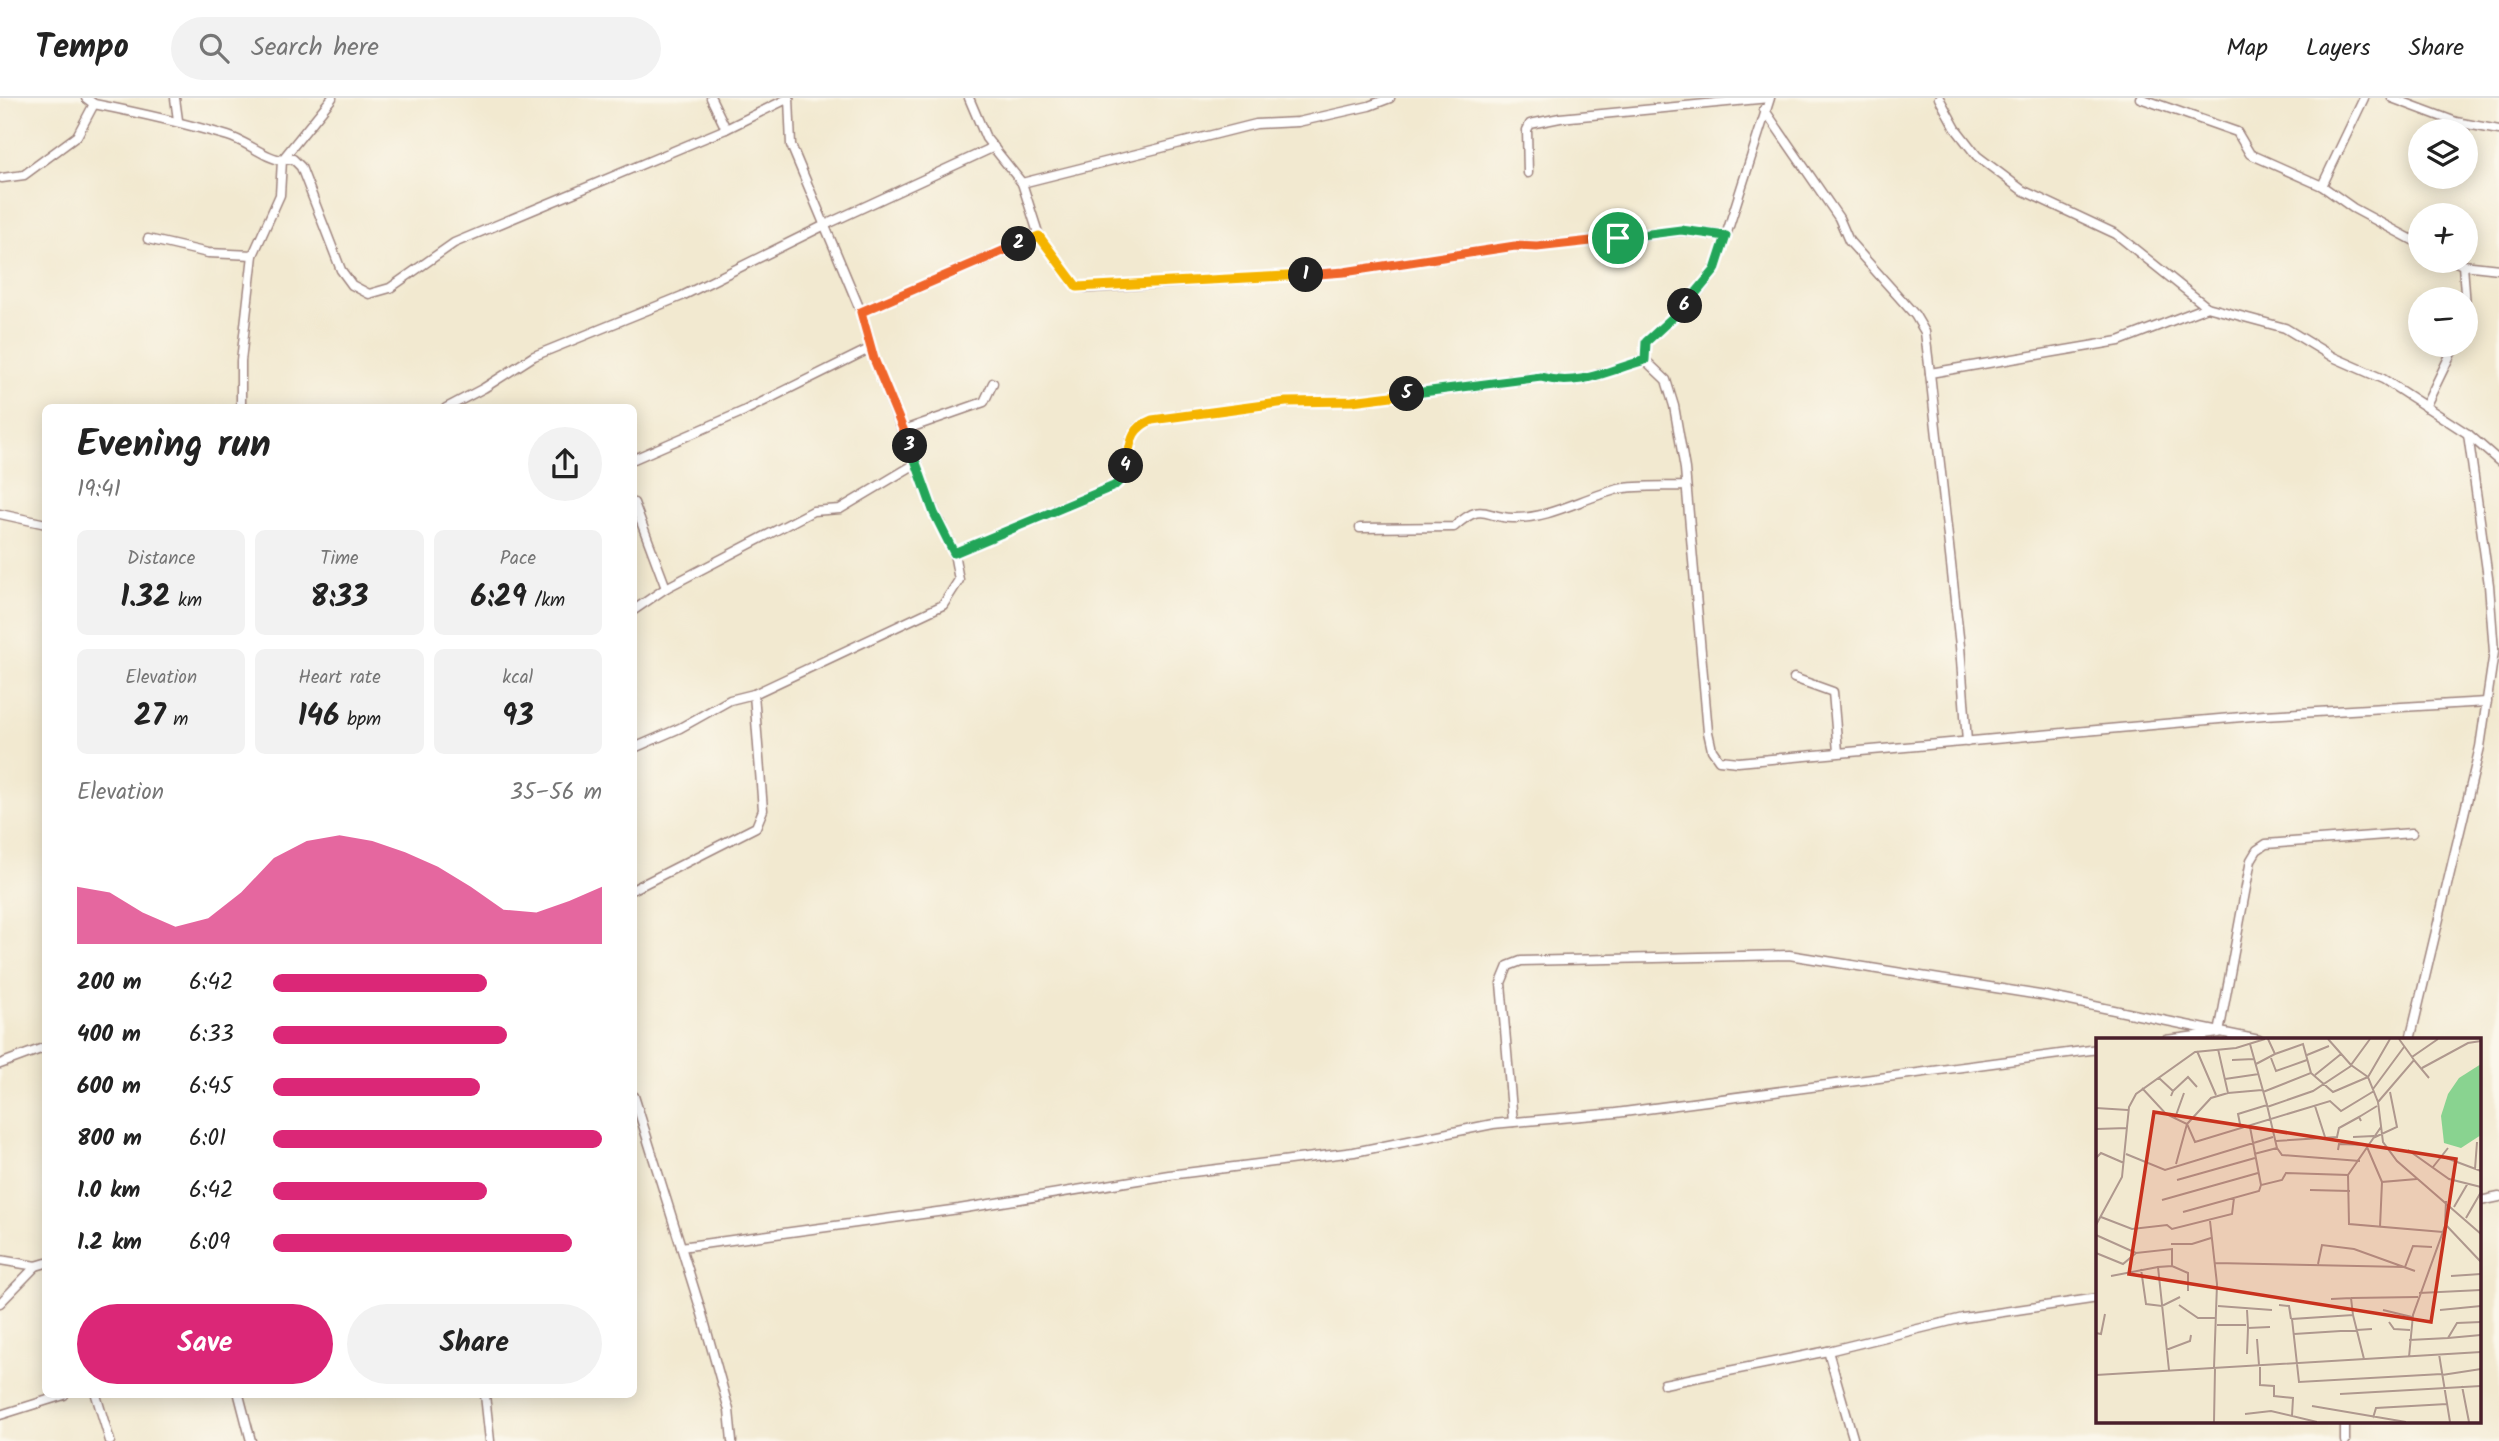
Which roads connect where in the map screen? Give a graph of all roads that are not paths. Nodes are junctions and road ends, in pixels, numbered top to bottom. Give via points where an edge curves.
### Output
1 (86, 98) edge
2 (175, 98) edge
3 (332, 98) edge
4 (711, 98) edge
5 (789, 98) edge
6 (969, 98) edge
7 (1390, 98) edge
8 (1770, 98) edge
9 (1952, 98) edge
10 (2140, 98) edge
11 (2364, 98) edge
12 (2392, 98) edge
13 (1942, 102) edge
14 (94, 104) junction
15 (1764, 109) junction
16 (178, 120) junction
17 (726, 129) junction
18 (2499, 130) edge
19 (994, 148) junction
20 (282, 160) junction
21 (1528, 173) dead end
22 (2, 178) edge
23 (1022, 183) junction
24 (2322, 186) junction
25 (825, 225) junction
26 (1039, 236) junction
27 (1726, 236) junction
28 (2408, 238) edge
29 (148, 239) dead end
30 (253, 255) junction
31 (2478, 267) edge
32 (2499, 269) edge
33 (2207, 307) junction
34 (861, 312) junction
35 (871, 348) junction
36 (2449, 357) edge
37 (1645, 360) junction
38 (1930, 373) junction
39 (993, 383) dead end
40 (241, 404) edge
41 (454, 404) edge
42 (2425, 407) junction
43 (904, 430) junction
44 (2468, 434) junction
45 (637, 458) edge
46 (2499, 461) edge
47 (917, 463) junction
48 (1684, 486) junction
49 (637, 511) edge
50 (0, 514) edge
51 (42, 523) edge
52 (1360, 528) dead end
53 (954, 553) junction
54 (666, 588) junction
55 (637, 608) edge
56 (2496, 636) edge
57 (1794, 678) dead end
58 (754, 694) junction
59 (2487, 702) junction
60 (1967, 742) junction
61 (637, 747) edge
62 (1839, 752) junction
63 (2413, 834) dead end
64 (637, 887) edge
65 (2219, 1033) junction
66 (2181, 1038) edge
67 (2248, 1038) edge
68 (2410, 1038) edge
69 (42, 1048) edge
70 (2096, 1049) edge
71 (0, 1064) edge
72 (637, 1106) edge
73 (1513, 1122) junction
74 (681, 1247) junction
75 (0, 1260) edge
76 (42, 1264) edge
77 (36, 1266) junction
78 (2096, 1298) edge
79 (0, 1303) edge
80 (1828, 1351) junction
81 (1664, 1384) dead end
82 (54, 1398) edge
83 (97, 1398) edge
84 (240, 1398) edge
85 (485, 1398) edge
86 (0, 1415) edge
87 (110, 1441) edge
88 (251, 1441) edge
89 (490, 1441) edge
90 (732, 1441) edge
91 (1854, 1441) edge

1 - 14 street
2 - 16 street
3 - 20 street
4 - 17 street
5 - 17 street
5 - 25 street via 791,145
6 - 19 street
7 - 23 street via 1298,122 1256,124
8 - 15 street
8 - 21 street via 1530,124
9 - 13 street
10 - 24 street via 2237,132 2250,154
11 - 24 street
12 - 18 street via 2456,122
13 - 33 street via 1956,129 1988,166 2022,190 2116,234
14 - 16 street
14 - 22 street via 77,136 24,175
15 - 27 street
15 - 38 street via 1839,218 1849,241 1915,315 1925,332
16 - 20 street via 253,145
17 - 20 street via 454,243 390,288 369,294 352,285 341,270 301,167 293,159
19 - 23 street
19 - 25 street
20 - 30 street via 280,195
23 - 26 street
24 - 28 street
25 - 34 street
25 - 41 street via 682,296 534,356
26 - 27 street via 1077,287 1090,288 1344,272 1515,246 1681,230
26 - 34 street
27 - 37 street via 1715,270 1646,342
29 - 30 street via 208,253
30 - 40 street
31 - 32 street
33 - 38 street via 2119,341
33 - 42 street via 2285,328 2333,357 2383,379
34 - 35 street
35 - 43 street
35 - 45 street
36 - 42 street
37 - 48 street via 1666,380 1674,406
37 - 53 street via 1561,383 1541,377 1152,420 1131,436 1124,477 1114,486
38 - 60 street
39 - 43 street via 984,402
42 - 44 street
43 - 47 street
44 - 46 street
44 - 56 street
47 - 53 street
47 - 54 street via 839,509 813,511
48 - 52 street via 1619,489 1545,513 1512,518 1484,510 1454,527
48 - 62 street via 1712,750 1719,760 1738,762
49 - 54 street
50 - 51 street
53 - 58 street via 959,580 943,605
54 - 55 street
56 - 59 street
57 - 62 street via 1833,692
58 - 61 street via 730,700
58 - 64 street via 763,810 757,827
59 - 60 street via 2264,715
59 - 68 street
60 - 62 street
63 - 65 street via 2266,844 2257,850 2251,860
65 - 66 street
65 - 67 street
65 - 73 street via 2046,996 1789,955 1521,961 1508,966 1501,983
69 - 71 street
70 - 73 street via 1616,1113
72 - 74 street
73 - 74 street via 1354,1152
74 - 90 street via 729,1410
75 - 77 street
76 - 77 street
77 - 79 street
78 - 80 street via 1963,1318
80 - 81 street
80 - 91 street
82 - 86 street
83 - 87 street
84 - 88 street
85 - 89 street

